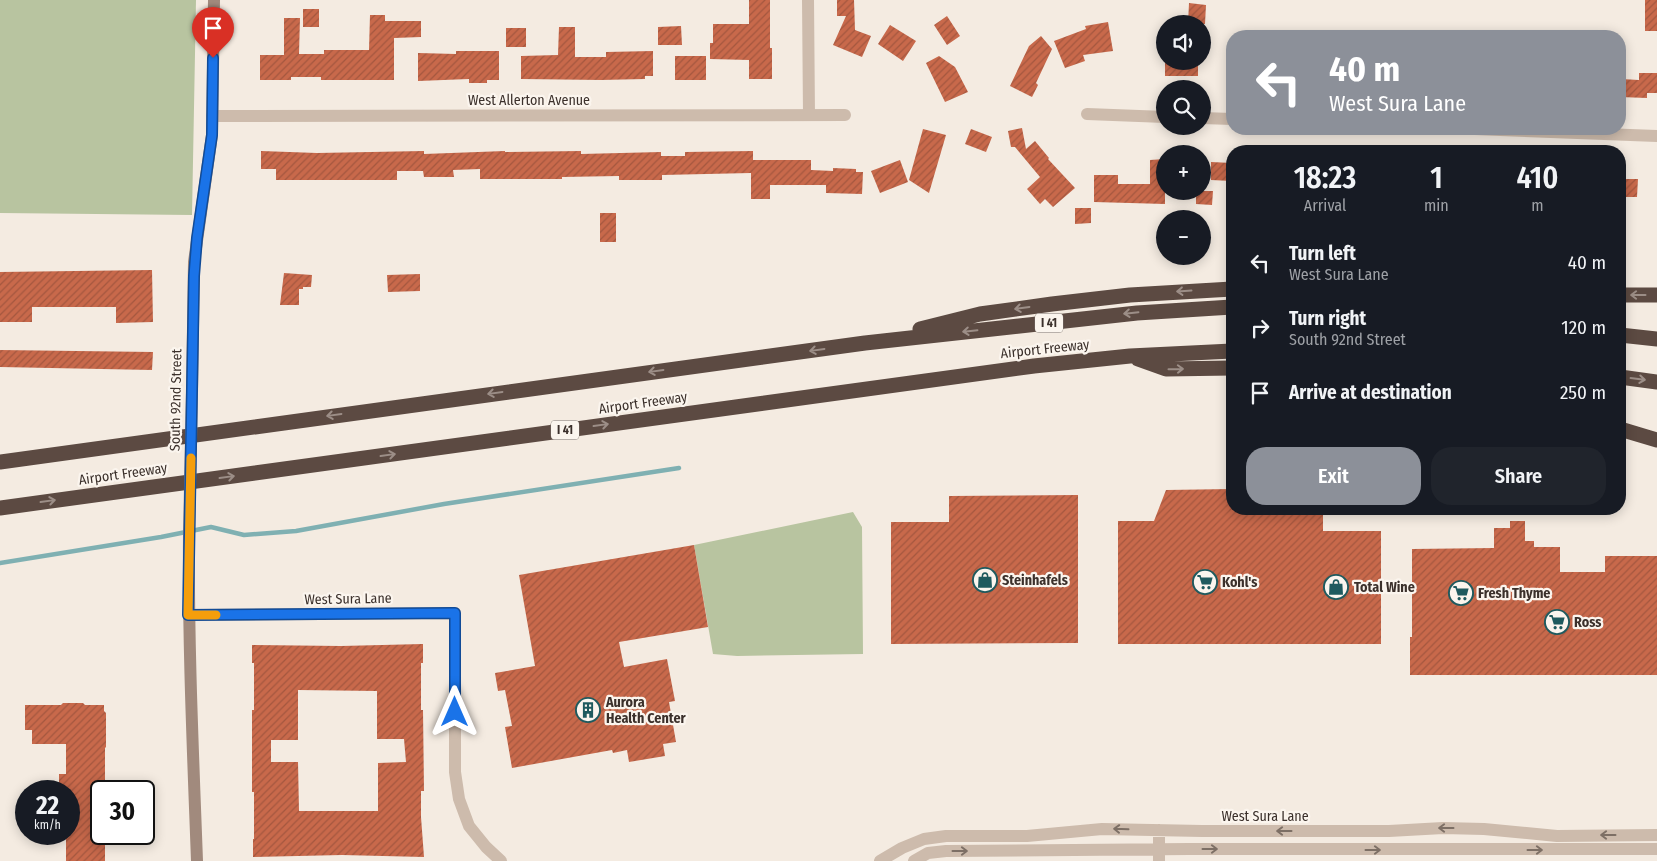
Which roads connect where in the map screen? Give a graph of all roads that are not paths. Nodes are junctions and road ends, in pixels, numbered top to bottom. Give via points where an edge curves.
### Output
1 (214, 0) edge
2 (808, 0) edge
3 (809, 114) junction
4 (845, 114) dead end
5 (1087, 114) dead end
6 (212, 116) junction
7 (1156, 117) edge
8 (1211, 118) edge
9 (1226, 119) edge
10 (1626, 135) edge
11 (1657, 136) edge
12 (1226, 289) edge
13 (1626, 295) edge
14 (1657, 295) edge
15 (1226, 307) edge
16 (1626, 336) edge
17 (1657, 339) edge
18 (865, 343) junction
19 (1226, 351) edge
20 (1130, 356) junction
21 (1226, 368) edge
22 (1626, 378) edge
23 (1657, 382) edge
24 (1626, 431) edge
25 (1657, 440) edge
26 (0, 462) edge
27 (0, 508) edge
28 (188, 615) junction
29 (1159, 830) junction
30 (1189, 831) junction
31 (1657, 835) edge
32 (1657, 849) edge
33 (1159, 855) edge
34 (1189, 855) edge
35 (197, 861) edge
36 (501, 861) edge
37 (880, 861) edge
38 (914, 861) edge

1 - 6 main road, South 92nd Street
2 - 3 street
3 - 4 street, West Allerton Avenue
3 - 6 street, West Allerton Avenue
5 - 7 street
6 - 28 main road, South 92nd Street, bridge via 194,262
8 - 9 street
10 - 11 street
12 -> 18 highway via 1130,295 980,314
14 -> 13 highway
15 -> 18 highway, Airport Freeway / I 41 via 1137,313
16 - 17 highway
18 -> 26 highway, Airport Freeway / I 41
19 - 20 highway, Airport Freeway / I 41
20 -> 21 highway via 1166,369
27 -> 20 highway, Airport Freeway / I 41 via 1034,366
22 -> 23 highway
24 - 25 highway
28 - 35 main road, South 92nd Street
28 - 36 street, West Sura Lane via 455,613 455,772 459,799 469,826
29 - 30 street, West Sura Lane
29 - 33 street
29 -> 37 street, West Sura Lane via 1102,829 1028,836 946,836 924,839
31 -> 30 street, West Sura Lane via 1557,836 1443,828
30 - 34 street
34 -> 32 street
33 - 34 street
38 -> 33 street via 928,853 946,851

